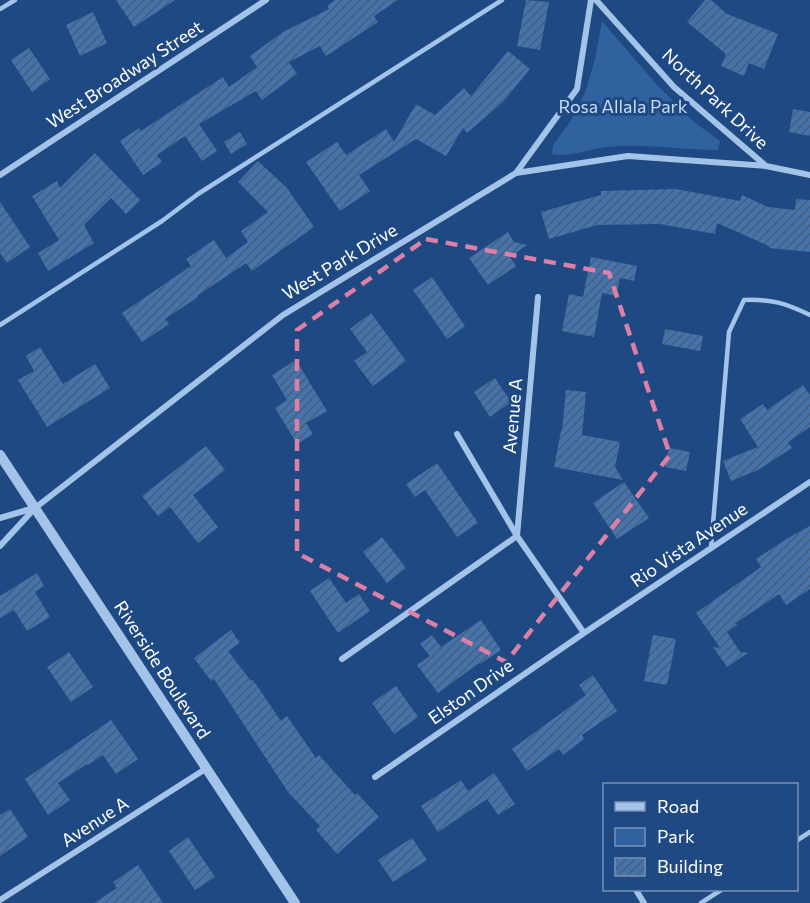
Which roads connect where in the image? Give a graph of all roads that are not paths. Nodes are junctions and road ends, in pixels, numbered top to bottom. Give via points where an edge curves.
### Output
1 (15, 0) edge
2 (266, 0) edge
3 (502, 0) edge
4 (591, 0) edge
5 (596, 0) edge
6 (0, 9) edge
7 (766, 166) junction
8 (516, 173) junction
9 (0, 175) edge
10 (810, 175) edge
11 (538, 297) dead end
12 (810, 315) edge
13 (0, 325) edge
14 (457, 434) dead end
15 (0, 455) edge
16 (810, 482) edge
17 (35, 508) junction
18 (0, 518) edge
19 (517, 536) junction
20 (0, 546) edge
21 (711, 548) junction
22 (584, 633) junction
23 (342, 659) dead end
24 (207, 768) junction
25 (375, 777) dead end
26 (719, 891) edge
27 (0, 900) edge
28 (296, 903) edge
29 (701, 903) edge

1 - 6 lane
2 - 9 street, West Broadway Street
3 - 13 lane
4 - 8 street, West Park Drive via 577,89
5 - 7 street, North Park Drive via 674,87
7 - 8 street, North Park Drive via 628,156
7 - 10 street, North Park Drive
8 - 17 street, West Park Drive via 283,315
11 - 19 street, Avenue A
12 - 21 lane via 768,299 744,300 729,332
14 - 19 street, Avenue A
15 - 17 street, Riverside Boulevard
16 - 21 street, Rio Vista Avenue
17 - 18 street
17 - 20 street
17 - 24 street, Riverside Boulevard
19 - 22 street, Avenue A
19 - 23 street
21 - 22 street, Rio Vista Avenue
22 - 25 street, Elston Drive
24 - 27 street, Avenue A
24 - 28 street, Riverside Boulevard
26 - 29 lane

